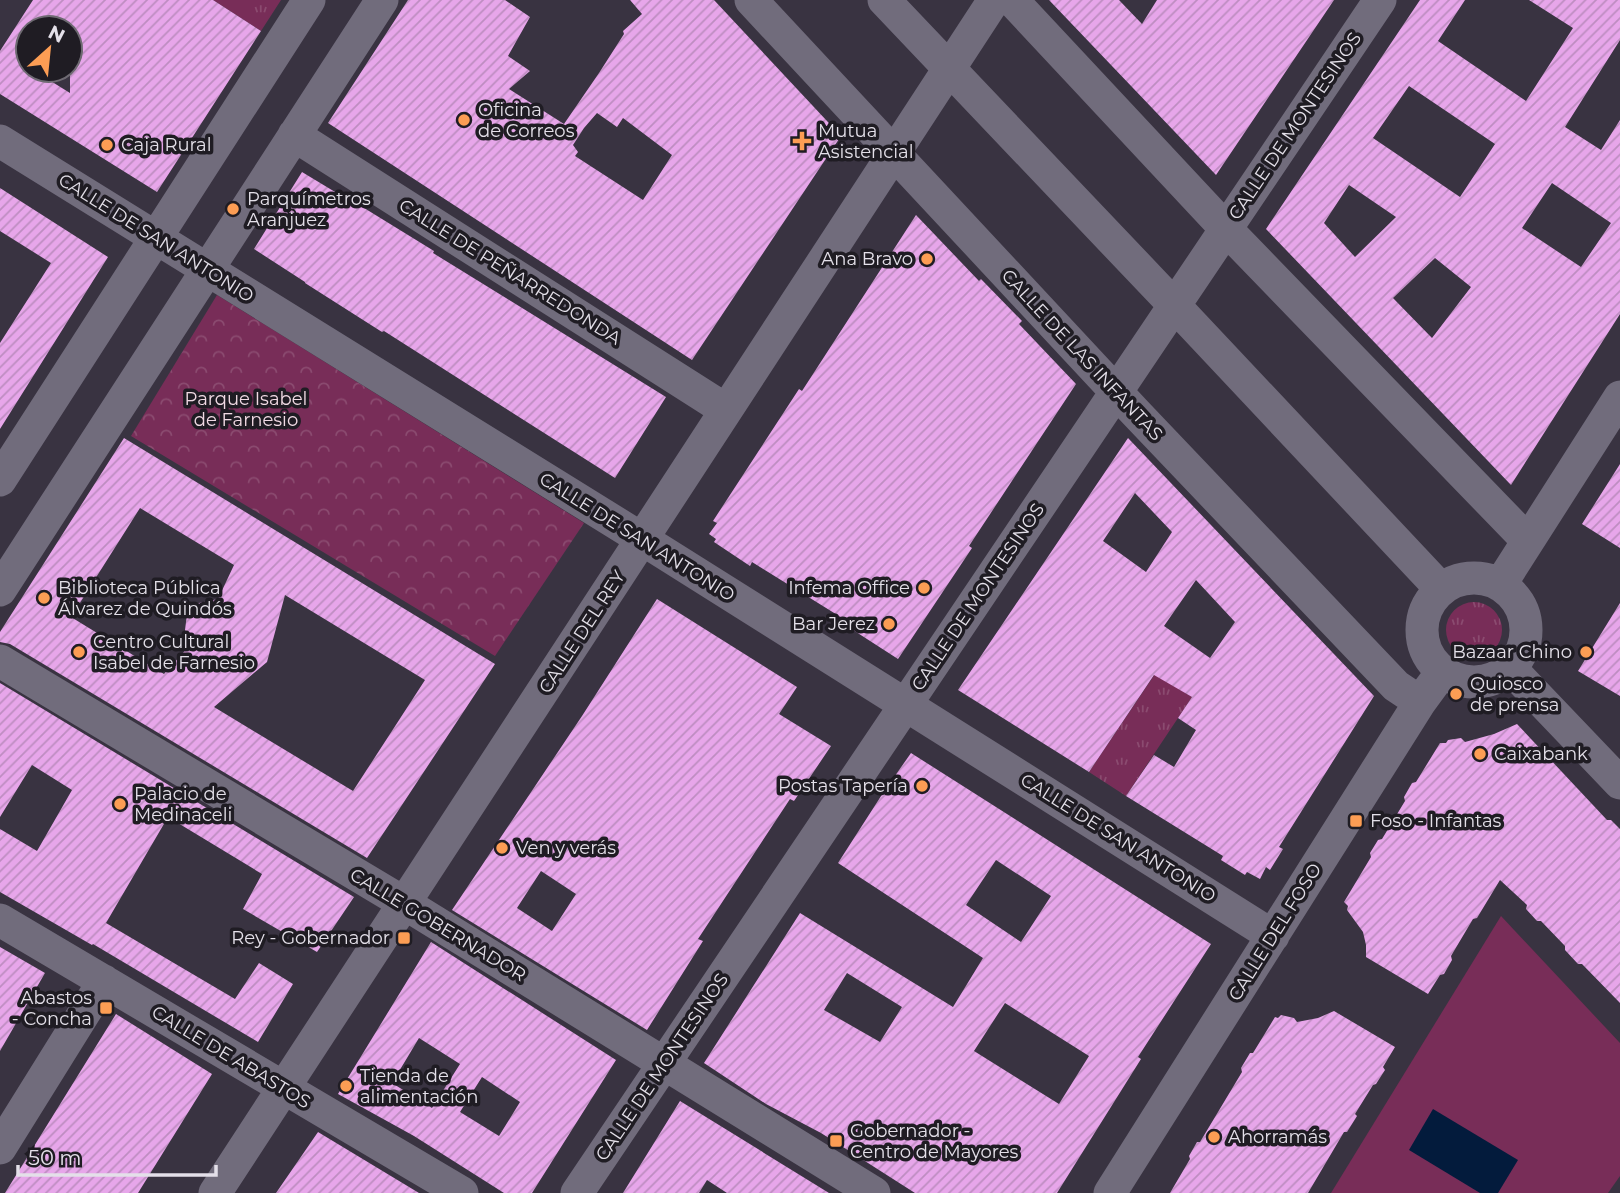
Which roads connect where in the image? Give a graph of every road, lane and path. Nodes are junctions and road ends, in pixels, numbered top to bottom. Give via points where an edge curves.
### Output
1 (309, 0) edge
2 (382, 0) edge
3 (751, 0) edge
4 (884, 0) edge
5 (994, 0) edge
6 (1012, 0) edge
7 (1380, 0) edge
8 (948, 69) junction
9 (294, 135) junction
10 (0, 141) edge
11 (894, 153) junction
12 (1226, 229) junction
13 (156, 238) junction
14 (207, 270) junction
15 (1174, 305) junction
16 (1116, 392) junction
17 (1620, 397) edge
18 (726, 410) junction
19 (0, 480) edge
20 (642, 540) junction
21 (1528, 541) junction
22 (1500, 585) junction
23 (1441, 589) junction
24 (0, 590) edge
25 (0, 661) edge
26 (1510, 668) junction
27 (1442, 672) junction
28 (1420, 702) junction
29 (905, 705) junction
30 (1620, 783) edge
31 (404, 903) junction
32 (0, 920) edge
33 (1273, 936) junction
34 (104, 981) junction
35 (664, 1063) junction
36 (284, 1088) junction
37 (5, 1130) edge
38 (441, 1188) edge
39 (215, 1193) edge
40 (577, 1193) edge
41 (874, 1193) edge
42 (1110, 1193) edge

1 - 13 street
2 - 9 street
3 - 11 street, CALLE DE LAS INFANTAS
4 - 8 street
5 - 8 street, CALLE DEL REY
6 - 12 street
7 - 12 street, CALLE DE MONTESINOS
8 - 11 street, CALLE DEL REY
8 - 15 street
9 - 14 street
9 - 18 street, CALLE DE PEÑARREDONDA
10 - 13 street, CALLE DE SAN ANTONIO
11 - 16 street, CALLE DE LAS INFANTAS
11 - 18 street, CALLE DEL REY
12 - 15 street, CALLE DE MONTESINOS
12 - 21 street
13 - 14 street, CALLE DE SAN ANTONIO
13 - 19 street
14 - 20 street, CALLE DE SAN ANTONIO
14 - 24 street
15 - 16 street, CALLE DE MONTESINOS
15 - 23 street
16 - 28 street, CALLE DE LAS INFANTAS via 1387,677
16 - 29 street, CALLE DE MONTESINOS
17 - 21 street
18 - 20 street, CALLE DEL REY
20 - 29 street, CALLE DE SAN ANTONIO
20 - 31 street, CALLE DEL REY
21 - 22 street
22 - 23 street via 1472,578
22 - 26 street via 1513,595 1526,624 1520,656
23 - 27 street via 1424,611 1421,639 1428,657
25 - 31 street, CALLE GOBERNADOR
26 - 27 street via 1498,677 1470,683
26 - 30 street
27 - 28 street, CALLE DEL FOSO
28 - 33 street, CALLE DEL FOSO
29 - 33 street, CALLE DE SAN ANTONIO
29 - 35 street, CALLE DE MONTESINOS
31 - 35 street, CALLE GOBERNADOR
31 - 36 street, CALLE DEL REY
32 - 34 street, CALLE DE ABASTOS
33 - 42 street, CALLE DEL FOSO
34 - 36 street, CALLE DE ABASTOS
34 - 37 street
35 - 40 street, CALLE DE MONTESINOS
35 - 41 street, CALLE GOBERNADOR
36 - 38 street, CALLE DE ABASTOS
36 - 39 street, CALLE DEL REY

